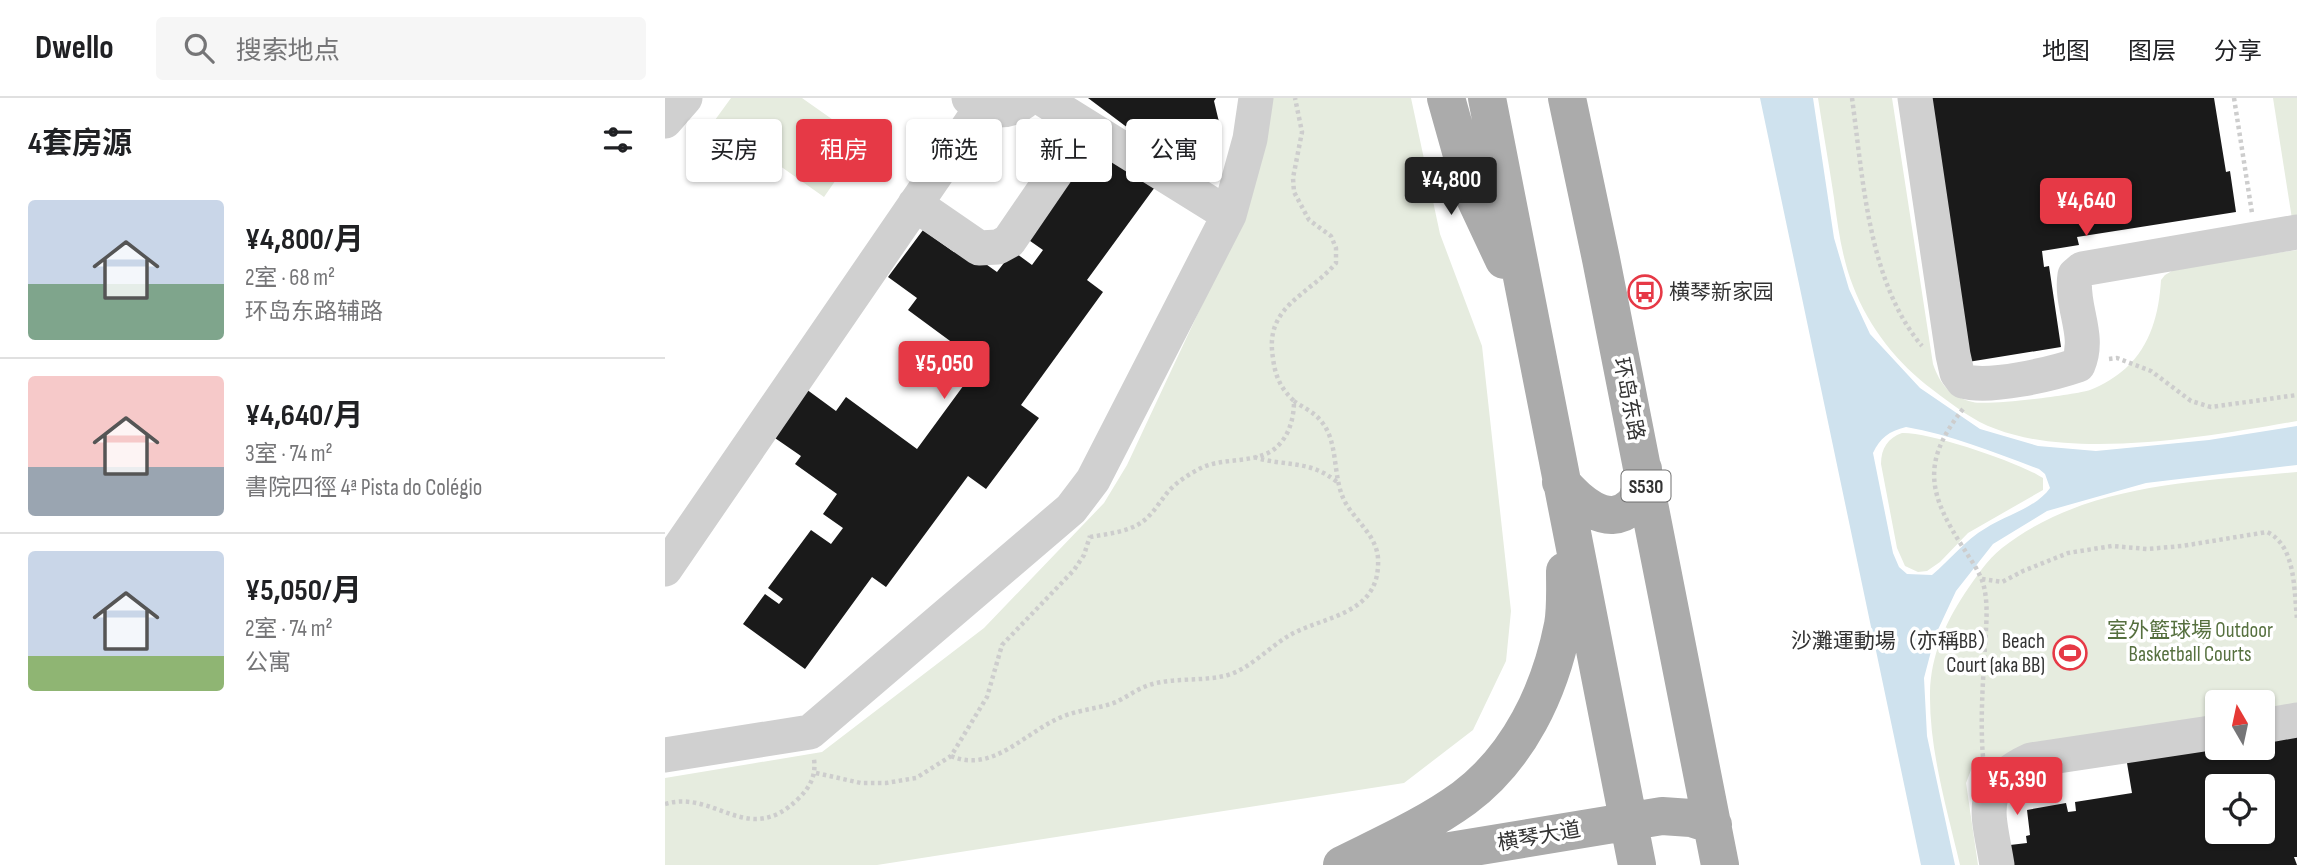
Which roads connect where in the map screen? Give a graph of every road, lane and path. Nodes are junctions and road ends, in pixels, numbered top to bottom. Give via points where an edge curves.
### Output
1 (685, 98) edge
2 (1028, 98) edge
3 (1041, 98) edge
4 (1256, 98) edge
5 (1295, 98) edge
6 (1445, 98) edge
7 (1487, 98) edge
8 (1567, 98) edge
9 (1586, 98) edge
10 (1852, 98) edge
11 (1915, 98) edge
12 (2234, 98) edge
13 (975, 103) edge
14 (1074, 119) edge
15 (665, 121) edge
16 (1112, 142) edge
17 (1578, 148) junction
18 (1049, 182) edge
19 (915, 204) junction
20 (1229, 215) junction
21 (2297, 232) edge
22 (2256, 238) junction
23 (1527, 309) junction
24 (1939, 352) junction
25 (2117, 358) dead end
26 (2297, 395) edge
27 (1294, 401) junction
28 (1959, 415) dead end
29 (1253, 457) junction
30 (1643, 469) junction
31 (1337, 482) junction
32 (1565, 498) junction
33 (1080, 523) junction
34 (665, 569) edge
35 (1982, 579) junction
36 (2297, 619) edge
37 (2297, 720) edge
38 (2275, 724) edge
39 (810, 732) junction
40 (2205, 734) edge
41 (665, 755) edge
42 (951, 756) junction
43 (816, 773) junction
44 (665, 804) edge
45 (1987, 804) junction
46 (1628, 821) junction
47 (1712, 850) edge
48 (1342, 865) edge
49 (1364, 865) edge
50 (1637, 865) edge
51 (1997, 865) edge

1 - 15 street
2 - 13 street via 996,111
3 - 14 street
4 - 20 street
5 - 27 path via 1302,131 1294,192 1309,220 1331,236 1336,262 1322,279 1294,299 1272,332 1275,374
6 - 23 main road via 1473,194
7 - 23 main road
8 - 17 main road, 环岛东路 / S530
9 - 17 main road
10 - 24 path via 1869,214 1896,310
11 - 24 street
12 - 22 path
13 - 19 street
16 - 20 street
17 - 30 main road, 环岛东路 / S530
18 - 19 street via 1009,241 998,247 979,248
19 - 34 street
20 - 33 street via 1093,480
21 - 22 street
22 - 24 street via 2082,269 2073,285 2084,347 2078,365 2055,373 1973,384 1963,381
23 - 32 main road
25 - 26 path via 2151,371 2191,401 2211,407
27 - 29 path via 1294,419 1287,433 1271,451
27 - 31 path via 1321,420 1331,439
28 - 35 path via 1935,461 1933,484 1942,514
29 - 31 path via 1307,465
29 - 33 path via 1217,463 1185,477 1141,523 1114,533
30 - 32 main road via 1638,495 1632,506 1620,513 1606,514
30 - 47 main road, 环岛东路 / S530
31 - 42 path via 1354,518 1374,541 1378,559 1368,596 1354,608 1289,635 1240,670 1149,685 1118,701 1051,721 1007,752 983,760
32 - 46 main road
32 - 48 main road via 1563,624 1537,708 1518,741 1466,797
33 - 39 street
33 - 42 path via 1084,555 1002,645 987,696
35 - 36 path via 2002,582 2068,552 2112,545 2182,546 2267,532 2284,546 2293,576
35 - 45 path
37 - 38 street
39 - 41 street
39 - 43 path
40 - 45 street via 2031,760 2002,777
42 - 43 path via 916,778 886,783 861,783
43 - 44 path via 804,793 778,815 739,818 696,803
45 - 51 street
46 - 47 main road, 横琴大道 / S530 via 1691,818
46 - 49 main road, 横琴大道 / S530
46 - 50 main road

